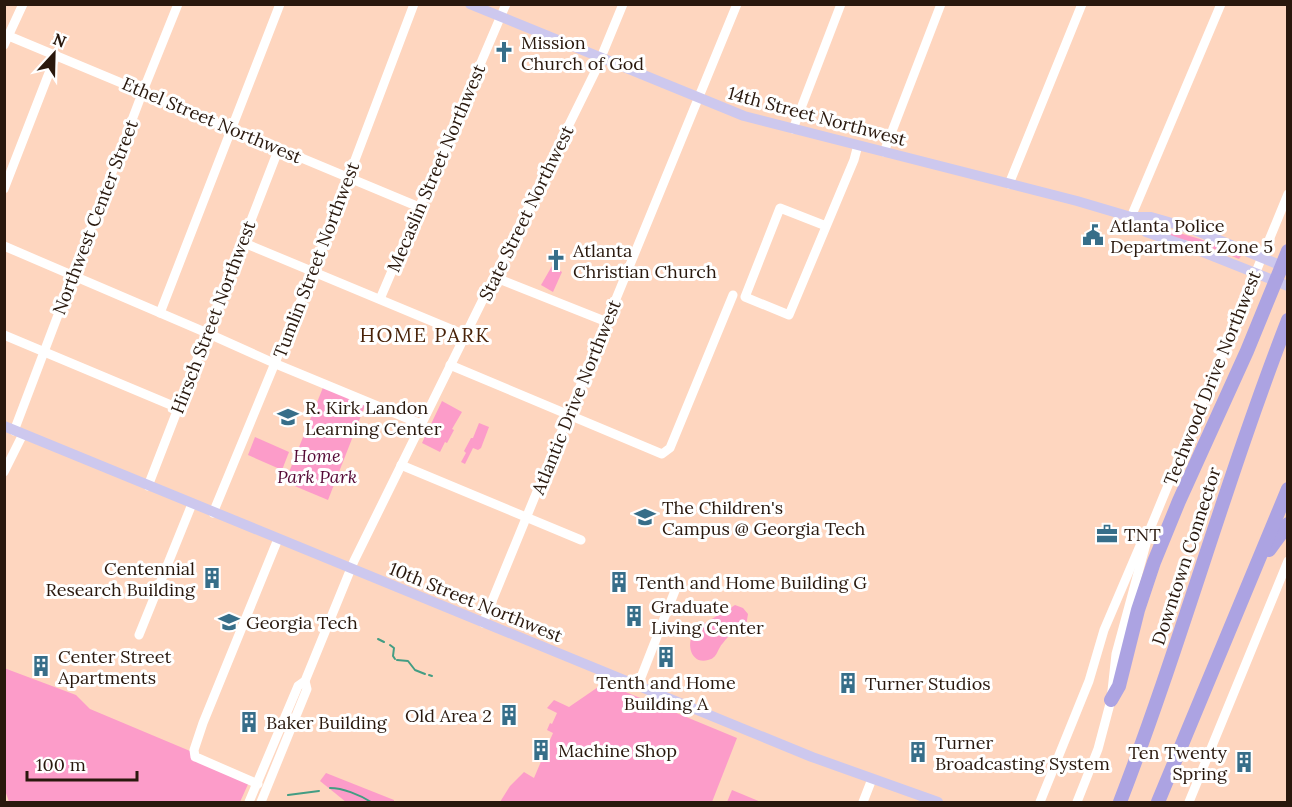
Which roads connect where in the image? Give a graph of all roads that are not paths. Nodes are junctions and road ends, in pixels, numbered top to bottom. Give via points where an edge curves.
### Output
1 (23, 4) edge
2 (178, 4) edge
3 (280, 4) edge
4 (414, 4) edge
5 (470, 4) edge
6 (506, 4) edge
7 (623, 4) edge
8 (737, 4) edge
9 (841, 4) edge
10 (941, 4) edge
11 (1082, 4) edge
12 (1221, 4) edge
13 (501, 17) junction
14 (6, 39) edge
15 (56, 55) junction
16 (601, 58) junction
17 (143, 91) junction
18 (699, 98) junction
19 (230, 128) junction
20 (793, 129) junction
21 (858, 145) junction
22 (279, 148) junction
23 (884, 152) junction
24 (348, 178) junction
25 (1009, 183) junction
26 (4, 189) edge
27 (1287, 194) edge
28 (419, 207) junction
29 (1131, 217) junction
30 (826, 226) junction
31 (4, 246) edge
32 (241, 246) junction
33 (1287, 251) edge
34 (1262, 257) junction
35 (1283, 266) edge
36 (313, 271) junction
37 (1254, 273) junction
38 (74, 276) junction
39 (494, 277) junction
40 (1287, 286) edge
41 (733, 295) dead end
42 (380, 299) junction
43 (160, 313) junction
44 (1287, 320) edge
45 (607, 322) junction
46 (207, 333) junction
47 (4, 335) edge
48 (465, 335) junction
49 (45, 352) junction
50 (276, 364) junction
51 (450, 365) junction
52 (178, 408) junction
53 (568, 416) junction
54 (421, 424) junction
55 (14, 430) edge
56 (401, 465) junction
57 (4, 472) edge
58 (148, 486) junction
59 (1287, 489) edge
60 (192, 504) junction
61 (213, 513) junction
62 (526, 518) junction
63 (1287, 524) edge
64 (1150, 529) junction
65 (278, 539) junction
66 (581, 540) dead end
67 (1287, 562) edge
68 (350, 568) junction
69 (1254, 571) junction
70 (676, 588) dead end
71 (483, 622) junction
72 (139, 635) dead end
73 (1098, 653) junction
74 (1116, 654) junction
75 (305, 681) junction
76 (638, 685) junction
77 (1111, 700) junction
78 (872, 780) junction
79 (258, 784) junction
80 (249, 802) edge
81 (261, 802) edge
82 (863, 802) edge
83 (938, 802) edge
84 (1041, 802) edge
85 (1077, 802) edge
86 (1120, 802) edge
87 (1158, 802) edge
88 (1189, 802) edge

1 - 14 street
2 - 17 street, Northwest Center Street
3 - 19 street
4 - 24 street, Tumlin Street Northwest
5 - 13 main road, 14th Street Northwest
6 - 13 street, Mecaslin Street Northwest
7 - 16 street, State Street Northwest
8 - 18 street, Atlantic Drive Northwest
9 - 20 street
10 - 23 street
11 - 25 street
12 - 29 street
13 - 16 main road, 14th Street Northwest
13 - 28 street, Mecaslin Street Northwest
14 - 15 street, Ethel Street Northwest
15 - 17 street, Ethel Street Northwest
15 - 26 street
16 - 18 main road, 14th Street Northwest
16 - 39 street, State Street Northwest
17 - 19 street, Ethel Street Northwest
17 - 38 street, Northwest Center Street
18 - 20 main road, 14th Street Northwest via 744,116
18 - 45 street, Atlantic Drive Northwest
19 - 22 street, Ethel Street Northwest
19 - 43 street
20 - 21 main road, 14th Street Northwest
21 - 23 main road, 14th Street Northwest
21 - 30 street
22 - 24 street, Ethel Street Northwest
22 - 32 street, Hirsch Street Northwest
23 - 25 main road, 14th Street Northwest
24 - 28 street, Ethel Street Northwest
24 - 36 street, Tumlin Street Northwest
25 - 29 main road, 14th Street Northwest
27 - 34 street, Techwood Drive Northwest
28 - 42 street, Mecaslin Street Northwest
29 - 34 main road, 14th Street Northwest via 1165,221
29 - 37 main road, 14th Street Northwest via 1146,232
30 - 30 street via 789,315 745,297 780,208
31 - 38 street
32 - 36 street via 249,244
32 - 46 street, Hirsch Street Northwest
33 - 77 highway via 1154,562 1119,686
34 - 35 main road, 14th Street Northwest
34 - 37 street, Techwood Drive Northwest
36 - 42 street
36 - 50 street, Tumlin Street Northwest
37 - 40 main road, 14th Street Northwest
37 - 64 street, Techwood Drive Northwest
38 - 43 street
38 - 49 street, Northwest Center Street
39 - 45 street
39 - 48 street, State Street Northwest
41 - 53 street via 667,452 658,453
42 - 48 street
43 - 46 street
44 - 86 highway, Downtown Connector
45 - 53 street, Atlantic Drive Northwest
46 - 50 street
46 - 52 street, Hirsch Street Northwest
47 - 49 street
48 - 51 street, State Street Northwest
49 - 52 street
49 - 55 street, Northwest Center Street
50 - 54 street
50 - 61 street, Tumlin Street Northwest
51 - 53 street
51 - 54 street, State Street Northwest
52 - 58 street, Hirsch Street Northwest
53 - 62 street, Atlantic Drive Northwest
54 - 56 street, State Street Northwest
55 - 57 street, Northwest Center Street
55 - 58 main road, 10th Street Northwest
56 - 62 street
56 - 68 street, State Street Northwest
58 - 60 main road, 10th Street Northwest
59 - 69 highway
60 - 61 main road, 10th Street Northwest
60 - 72 street
61 - 65 main road, 10th Street Northwest
62 - 66 street
62 - 71 street, Atlantic Drive Northwest
63 - 69 highway
64 - 73 street, Techwood Drive Northwest via 1137,550
64 - 74 street, Techwood Drive Northwest
65 - 68 main road, 10th Street Northwest
65 - 79 street via 194,750 195,757
67 - 88 street
68 - 71 main road, 10th Street Northwest
68 - 75 street, State Street Northwest
69 - 87 highway
70 - 76 street
71 - 76 main road, 10th Street Northwest
73 - 74 street via 1107,649
73 - 84 street, Techwood Drive Northwest
74 - 77 street, Techwood Drive Northwest
75 - 79 street, State Street Northwest via 298,686
75 - 81 street, State Street Northwest via 307,689
76 - 78 main road, 10th Street Northwest
77 - 85 street, Techwood Drive Northwest via 1098,749
78 - 82 street
78 - 83 main road, 10th Street Northwest
79 - 80 street, State Street Northwest

